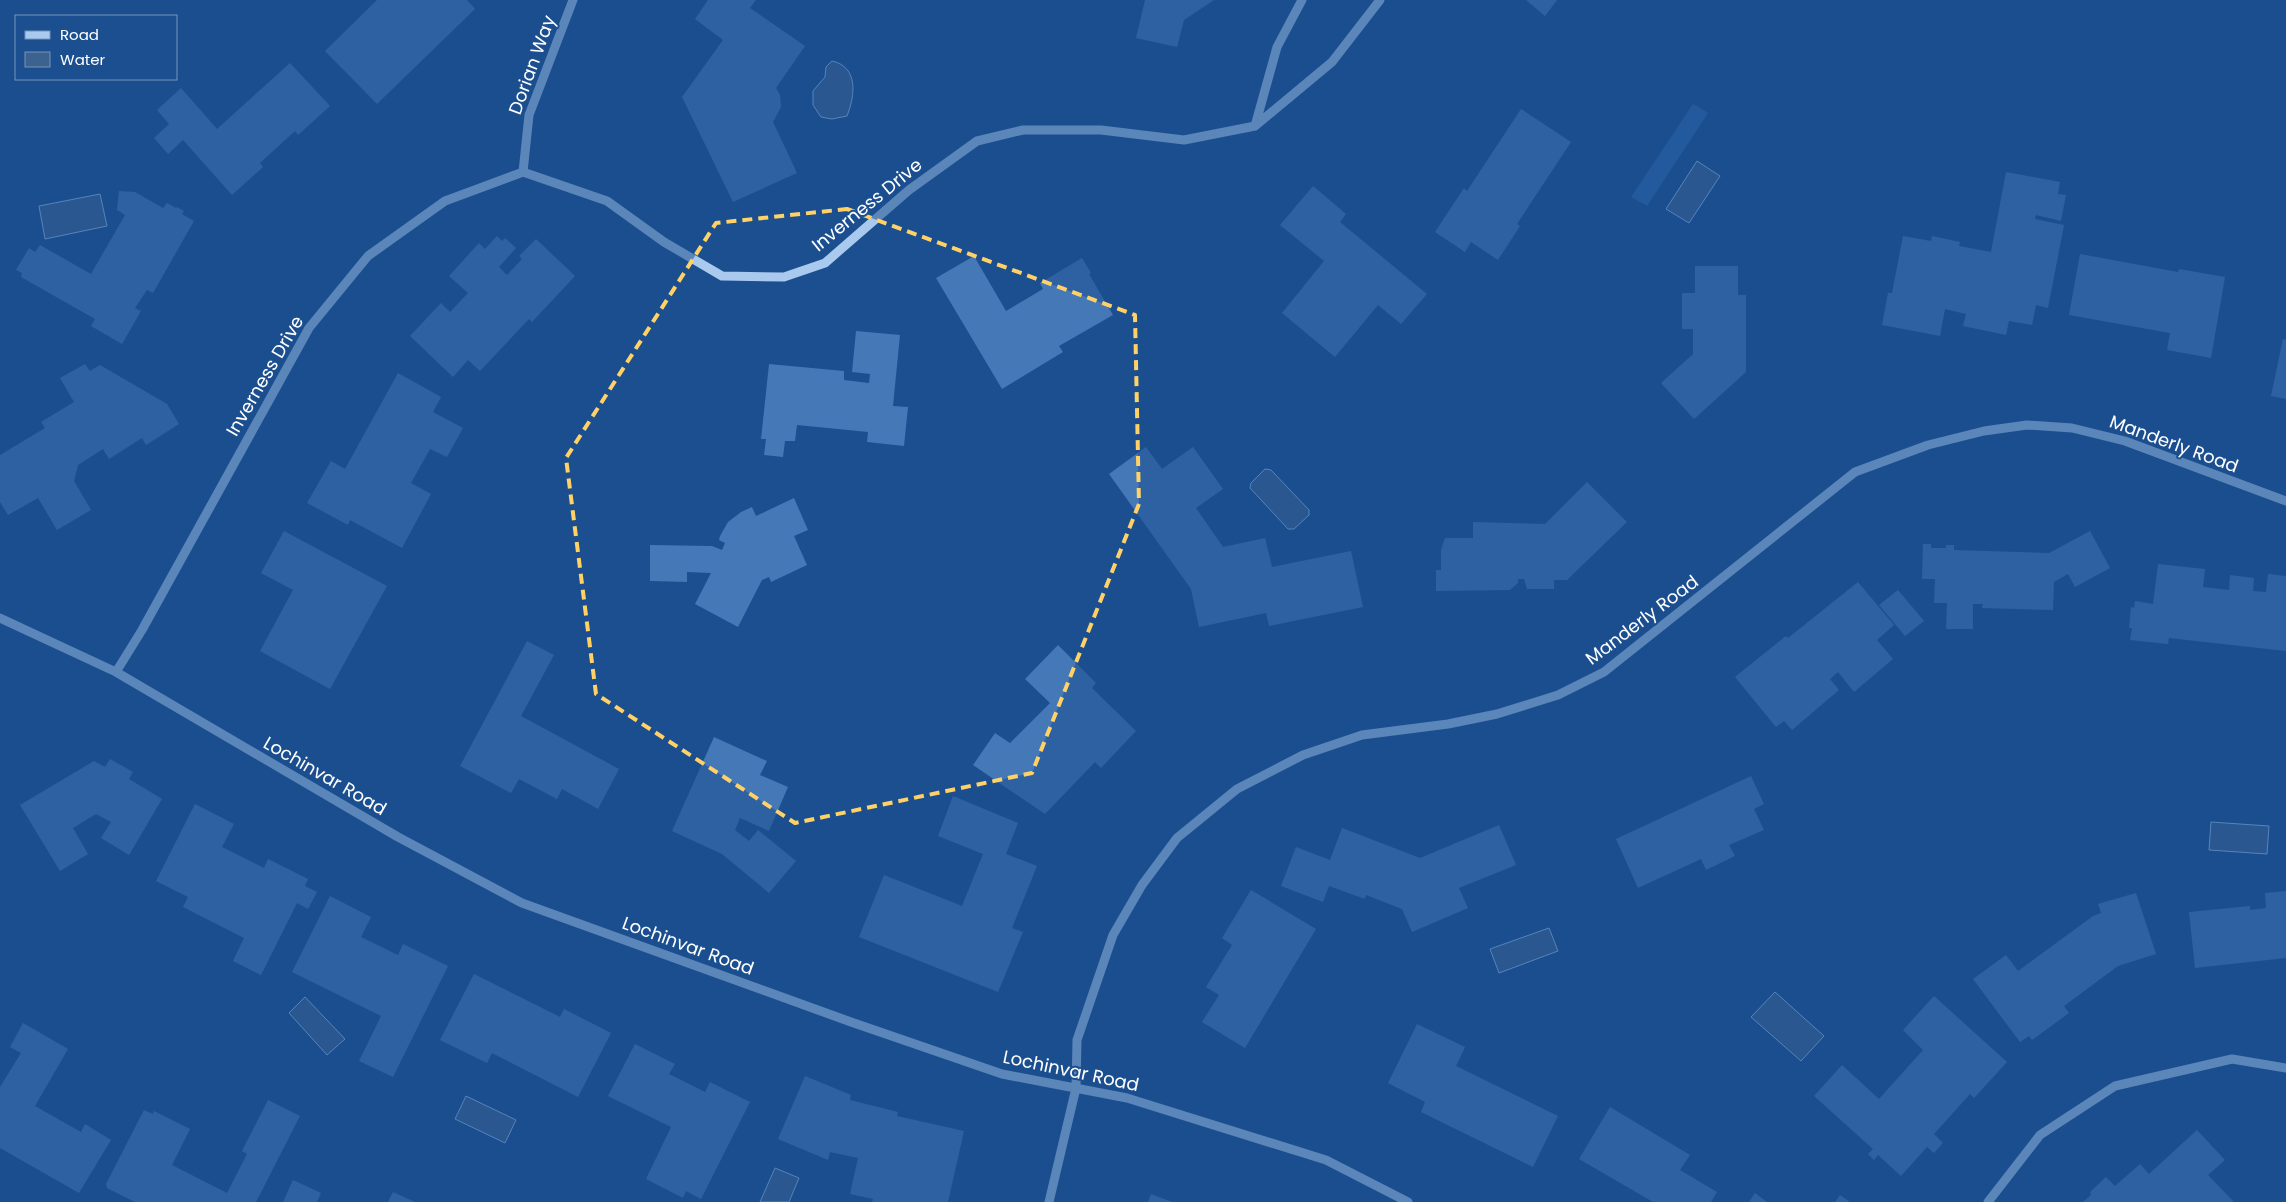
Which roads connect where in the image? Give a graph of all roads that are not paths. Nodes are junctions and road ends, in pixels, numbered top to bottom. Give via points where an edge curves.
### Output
1 (573, 0) edge
2 (1302, 0) edge
3 (1380, 0) edge
4 (1255, 126) junction
5 (523, 172) junction
6 (2286, 502) edge
7 (0, 618) edge
8 (116, 672) junction
9 (2286, 1068) edge
10 (1076, 1088) junction
11 (1049, 1202) edge
12 (1408, 1202) edge
13 (1988, 1202) edge

1 - 5 street, Dorian Way via 529,115
2 - 4 street via 1278,47
3 - 4 street, Inverness Drive via 1332,62
4 - 5 street, Inverness Drive via 1184,140 1102,130 1023,130 977,141 909,190 825,263 784,277 722,276 664,242 607,201
5 - 8 street, Inverness Drive via 445,201 368,256 315,320
6 - 10 street, Manderly Road via 2125,440 2072,428 2027,425 1984,431 1928,445 1855,472 1604,672 1558,695 1497,714 1362,735 1303,755 1237,789 1205,814 1177,838 1142,885 1113,936 1077,1040
7 - 8 street, Lochinvar Road
8 - 10 street, Lochinvar Road via 398,837 522,903 992,1070
9 - 13 street via 2232,1059 2115,1086 2040,1135
10 - 11 street, Manderly Road
10 - 12 street, Lochinvar Road via 1126,1098 1326,1160

